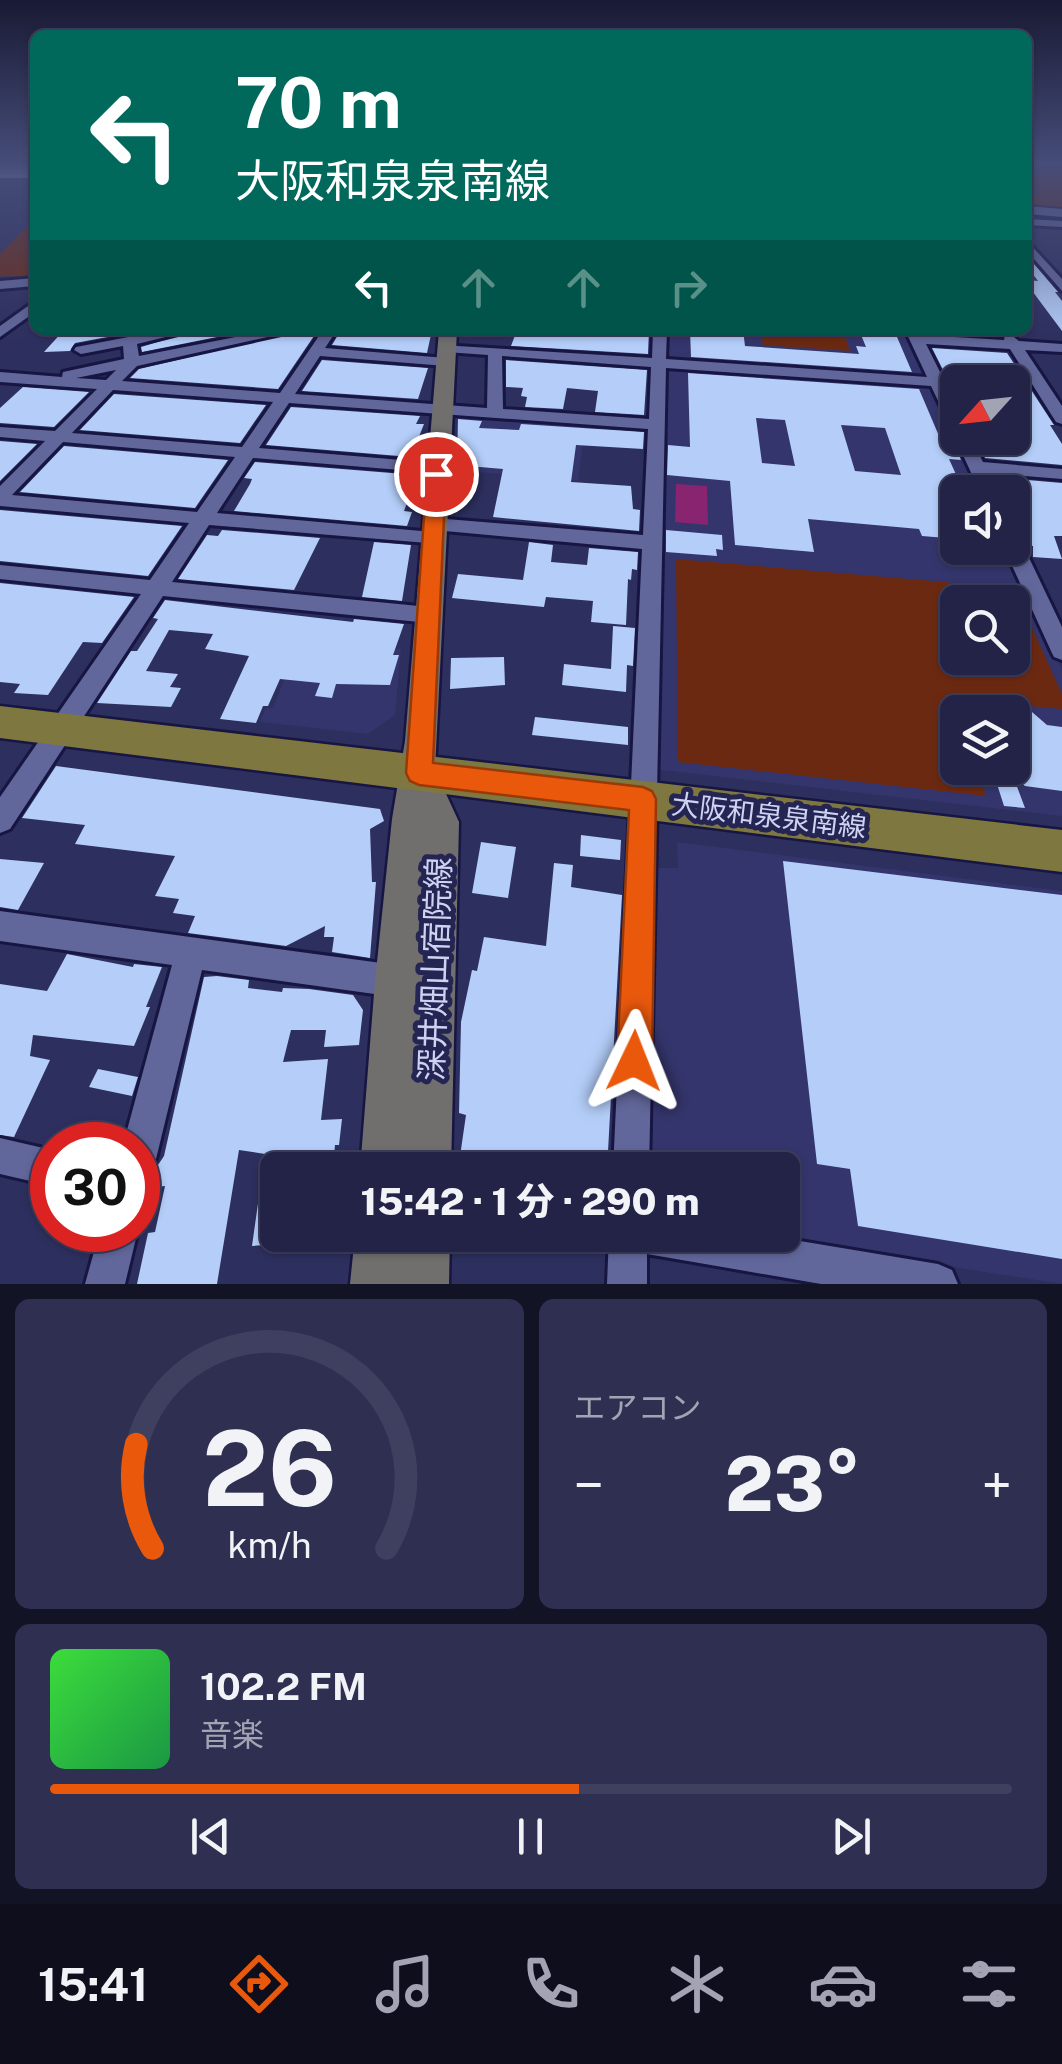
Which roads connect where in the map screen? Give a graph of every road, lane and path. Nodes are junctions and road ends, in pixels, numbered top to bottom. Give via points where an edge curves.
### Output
1 (1056, 224) edge
2 (1062, 237) edge
3 (1032, 249) edge
4 (1056, 272) edge
5 (30, 282) edge
6 (0, 284) edge
7 (1062, 287) edge
8 (30, 309) edge
9 (1, 332) edge
10 (92, 335) edge
11 (160, 335) edge
12 (267, 335) edge
13 (327, 335) edge
14 (660, 335) edge
15 (914, 335) edge
16 (946, 335) edge
17 (1009, 337) edge
18 (129, 341) junction
19 (447, 347) edge
20 (1062, 348) edge
21 (495, 351) junction
22 (318, 352) junction
23 (582, 357) junction
24 (132, 362) junction
25 (659, 362) junction
26 (0, 378) edge
27 (579, 378) dead end
28 (40, 380) junction
29 (936, 382) junction
30 (111, 386) junction
31 (1041, 387) junction
32 (1062, 388) edge
33 (940, 390) edge
34 (285, 399) junction
35 (442, 410) junction
36 (496, 415) junction
37 (1062, 419) edge
38 (658, 426) junction
39 (0, 432) edge
40 (61, 437) junction
41 (246, 453) junction
42 (971, 455) edge
43 (977, 467) junction
44 (437, 468) junction
45 (1062, 474) edge
46 (981, 475) edge
47 (0, 499) edge
48 (202, 519) junction
49 (433, 531) junction
50 (654, 543) junction
51 (1022, 565) edge
52 (0, 572) edge
53 (160, 589) junction
54 (429, 616) junction
55 (1062, 651) edge
56 (0, 722) edge
57 (60, 730) junction
58 (419, 773) junction
59 (643, 799) junction
60 (0, 820) edge
61 (1062, 851) edge
62 (0, 926) edge
63 (191, 952) junction
64 (396, 980) junction
65 (147, 1122) edge
66 (386, 1152) edge
67 (427, 1152) edge
68 (631, 1152) edge
69 (0, 1156) edge
70 (30, 1163) edge
71 (113, 1252) edge
72 (380, 1252) edge
73 (423, 1252) edge
74 (628, 1252) edge
75 (749, 1252) edge
76 (105, 1284) edge
77 (377, 1284) edge
78 (422, 1284) edge
79 (627, 1284) edge
80 (938, 1284) edge

1 - 2 street
3 - 4 street
4 - 7 street
5 - 6 street
8 - 9 street
10 - 18 street via 82,350
11 - 18 street
12 - 24 street
13 - 22 street
14 - 25 street
15 - 29 street
16 - 17 street
17 - 20 street
17 - 31 street
18 - 24 street
19 - 21 street
19 - 22 street
19 - 35 main road, 深井畑山宿院線
21 - 23 street
21 - 36 street
22 - 34 street
23 - 25 street
23 - 27 street
24 - 28 street
24 - 30 street
25 - 29 street
25 - 38 street
26 - 28 street
28 - 30 street
29 - 33 street
30 - 34 street
30 - 40 street
31 - 32 street
31 - 37 street
34 - 35 street
34 - 41 street
35 - 36 street
35 - 44 main road, 深井畑山宿院線
36 - 38 street
38 - 50 street
39 - 40 street
40 - 41 street
40 - 47 street
41 - 44 street
41 - 48 street
42 - 43 street
43 - 45 street
43 - 46 street
44 - 49 main road, 深井畑山宿院線
47 - 48 street
48 - 49 street
48 - 53 street
49 - 50 street
49 - 54 main road, 深井畑山宿院線
50 - 59 street
51 - 55 street
52 - 53 street
53 - 54 street
53 - 57 street
54 - 58 main road, 深井畑山宿院線
56 - 57 main road, 大阪和泉泉南線
57 - 58 main road, 大阪和泉泉南線
57 - 60 street
58 - 59 main road, 大阪和泉泉南線
58 - 64 main road, 深井畑山宿院線
58 - 67 main road, 深井畑山宿院線 via 441,822
59 - 61 main road, 大阪和泉泉南線
59 - 68 street
62 - 63 street
63 - 64 street
63 - 65 street
64 - 66 main road, 深井畑山宿院線
69 - 70 street
71 - 76 street
72 - 77 main road
73 - 78 main road
74 - 79 street
75 - 80 street

